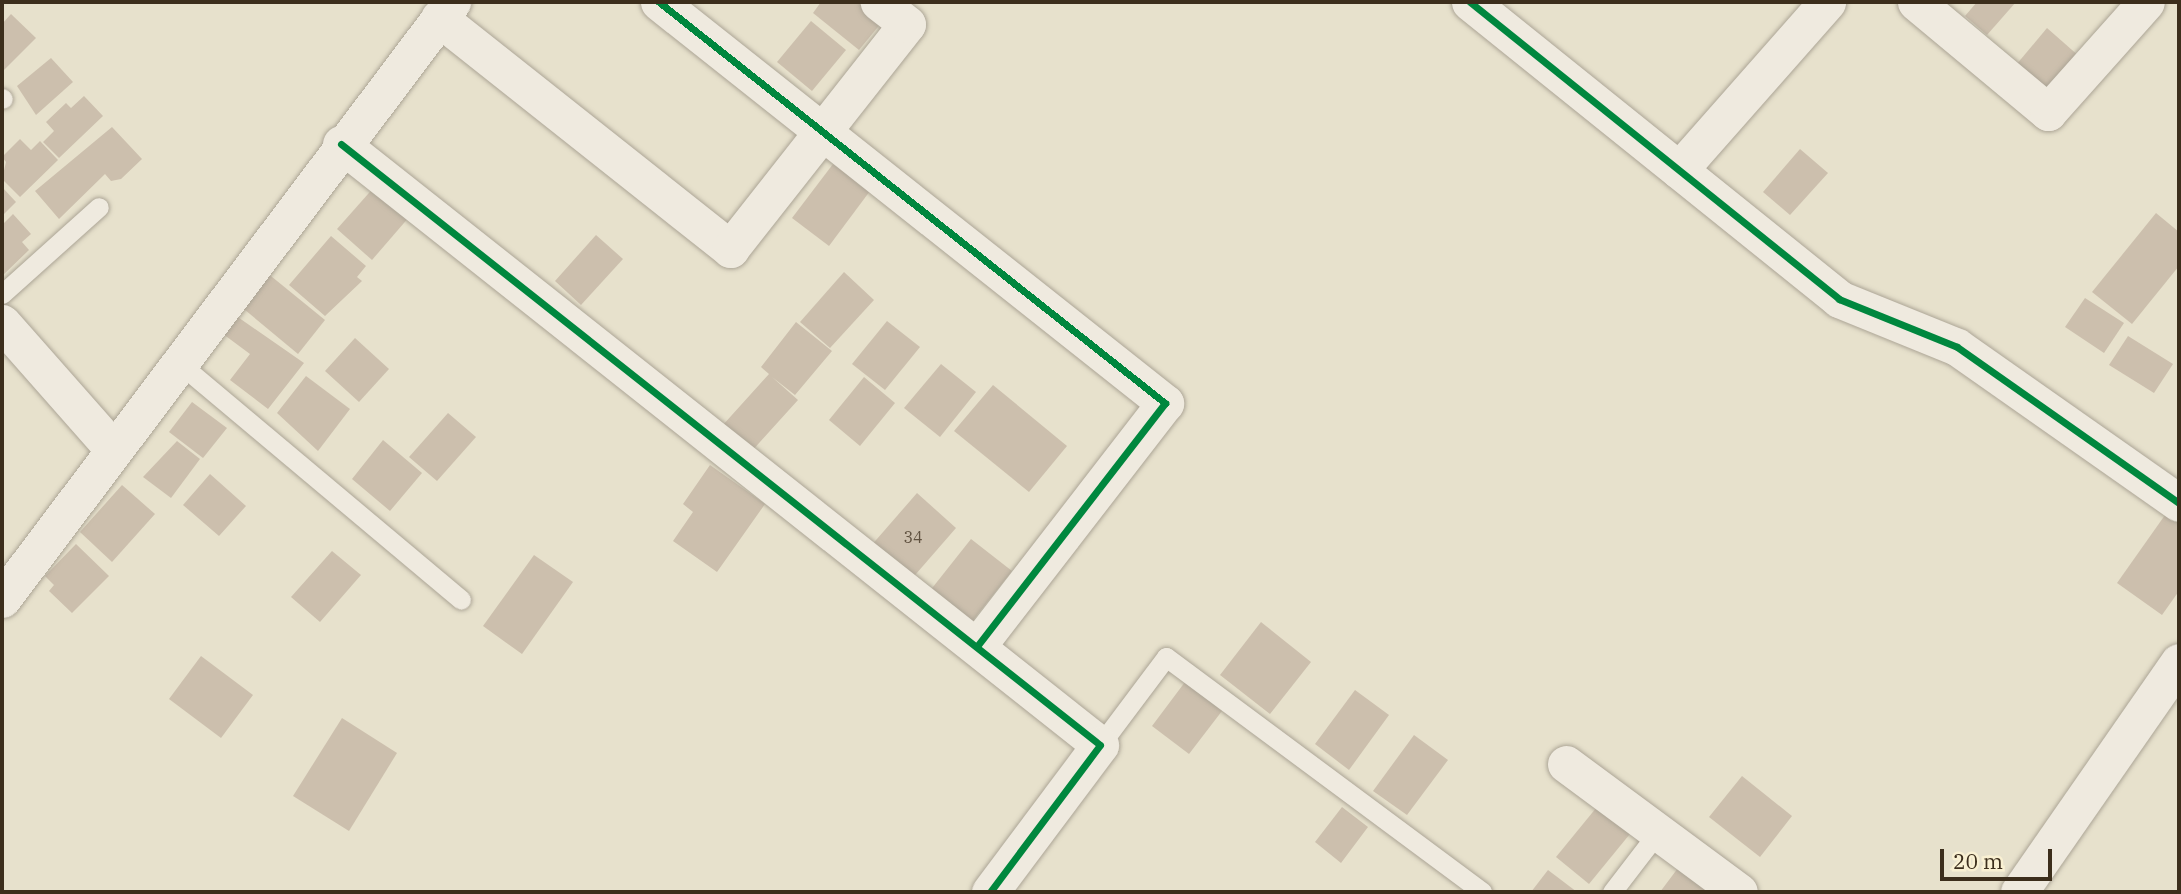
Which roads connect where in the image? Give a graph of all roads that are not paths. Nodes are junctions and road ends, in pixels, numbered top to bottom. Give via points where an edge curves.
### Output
1 (659, 2) edge
2 (879, 2) edge
3 (1469, 2) edge
4 (1827, 2) edge
5 (1916, 2) edge
6 (2146, 2) edge
7 (445, 10) edge
8 (823, 132) junction
9 (341, 144) junction
10 (1679, 170) junction
11 (99, 207) dead end
12 (2, 294) edge
13 (2, 323) edge
14 (178, 363) junction
15 (113, 449) junction
16 (2179, 503) edge
17 (2, 599) edge
18 (461, 600) dead end
19 (977, 646) junction
20 (2179, 662) edge
21 (1100, 745) junction
22 (1566, 764) dead end
23 (1658, 832) junction
24 (990, 892) edge
25 (1482, 892) edge
26 (1612, 892) edge
27 (1739, 892) edge
28 (2019, 892) edge

1 - 8 street
2 - 8 street via 907,24
3 - 10 street
4 - 10 street
5 - 6 street via 2048,113
7 - 8 street via 730,249
7 - 9 street
8 - 19 street via 1165,403
9 - 14 street
9 - 19 street
10 - 16 street via 1839,299 1957,347
11 - 12 lane
13 - 15 street
14 - 15 street
14 - 18 lane
15 - 17 street
19 - 21 street
20 - 28 street
21 - 24 street
21 - 25 lane via 1166,657
22 - 23 street
23 - 26 lane
23 - 27 street

